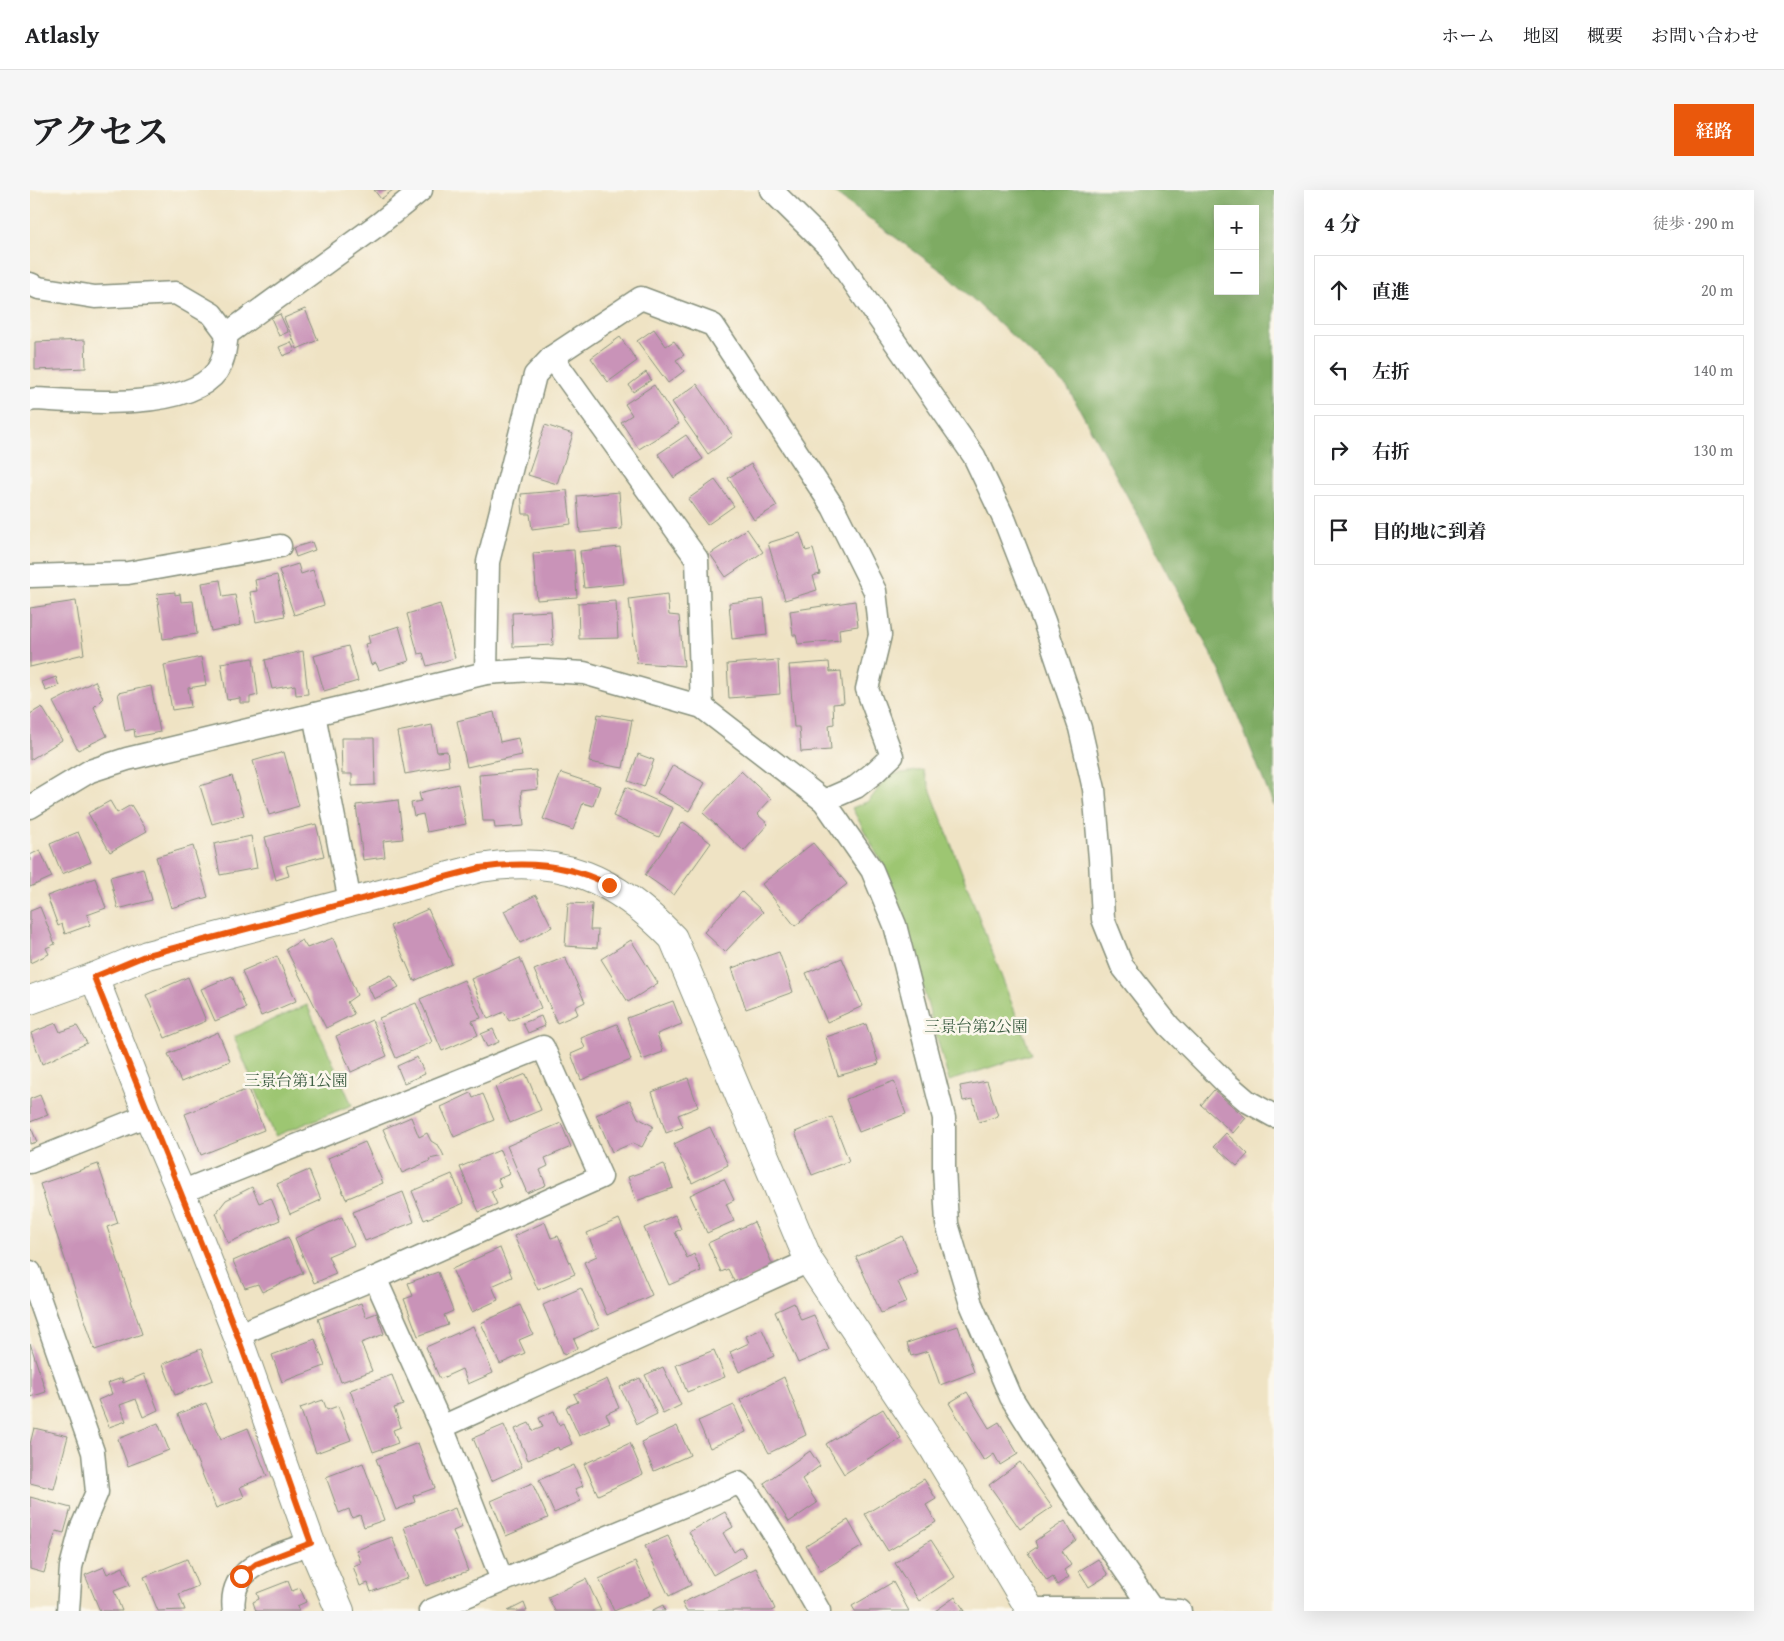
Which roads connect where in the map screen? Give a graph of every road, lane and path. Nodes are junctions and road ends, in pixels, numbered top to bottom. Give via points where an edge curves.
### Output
1 (421, 190) edge
2 (771, 190) edge
3 (30, 284) edge
4 (226, 334) junction
5 (552, 357) junction
6 (30, 400) edge
7 (280, 546) dead end
8 (30, 576) edge
9 (486, 673) junction
10 (702, 707) junction
11 (314, 714) junction
12 (824, 801) junction
13 (30, 807) edge
14 (350, 902) junction
15 (94, 977) junction
16 (30, 1000) edge
17 (148, 1115) junction
18 (1274, 1116) edge
19 (30, 1162) edge
20 (181, 1192) junction
21 (809, 1261) junction
22 (30, 1272) edge
23 (375, 1278) junction
24 (237, 1335) junction
25 (442, 1427) junction
26 (311, 1543) junction
27 (502, 1580) junction
28 (1152, 1609) junction
29 (1031, 1610) edge
30 (68, 1611) edge
31 (234, 1611) edge
32 (340, 1611) edge
33 (430, 1611) edge
34 (818, 1611) edge
35 (1180, 1611) edge

1 - 4 street
2 - 18 street via 830,248 974,456 1005,521 1044,621 1080,728 1094,789 1103,919 1122,966 1169,1026 1226,1083 1247,1101
3 - 4 street via 95,297 176,293 212,314
4 - 6 street via 224,357 216,371 202,384 179,392 152,400 101,403
5 - 9 street via 535,375 488,562
5 - 10 street via 697,559
5 - 12 street via 641,298 713,325 833,507 875,591 880,635 867,689 892,756 856,787
7 - 8 street via 128,573
9 - 10 street via 531,670 584,673
9 - 11 street
10 - 12 street
11 - 13 street via 127,759 90,772
11 - 14 street
12 - 28 street via 872,870 895,925 944,1118 947,1224 971,1304 1010,1397
14 - 15 street via 147,955
14 - 21 street via 506,864 556,867 582,873 635,902 673,938
15 - 16 street
15 - 17 street
17 - 19 street
17 - 20 street
20 - 23 street via 543,1047 601,1177
20 - 24 street
21 - 25 street
21 - 29 street via 934,1449
22 - 30 street via 93,1452 97,1492 81,1529 71,1568
23 - 24 street
23 - 25 street
24 - 26 street
25 - 27 street
26 - 31 street via 256,1564 241,1576 232,1597
26 - 32 street
27 - 33 street
27 - 34 street via 738,1483 746,1490 780,1543
28 - 29 street
28 - 35 street

